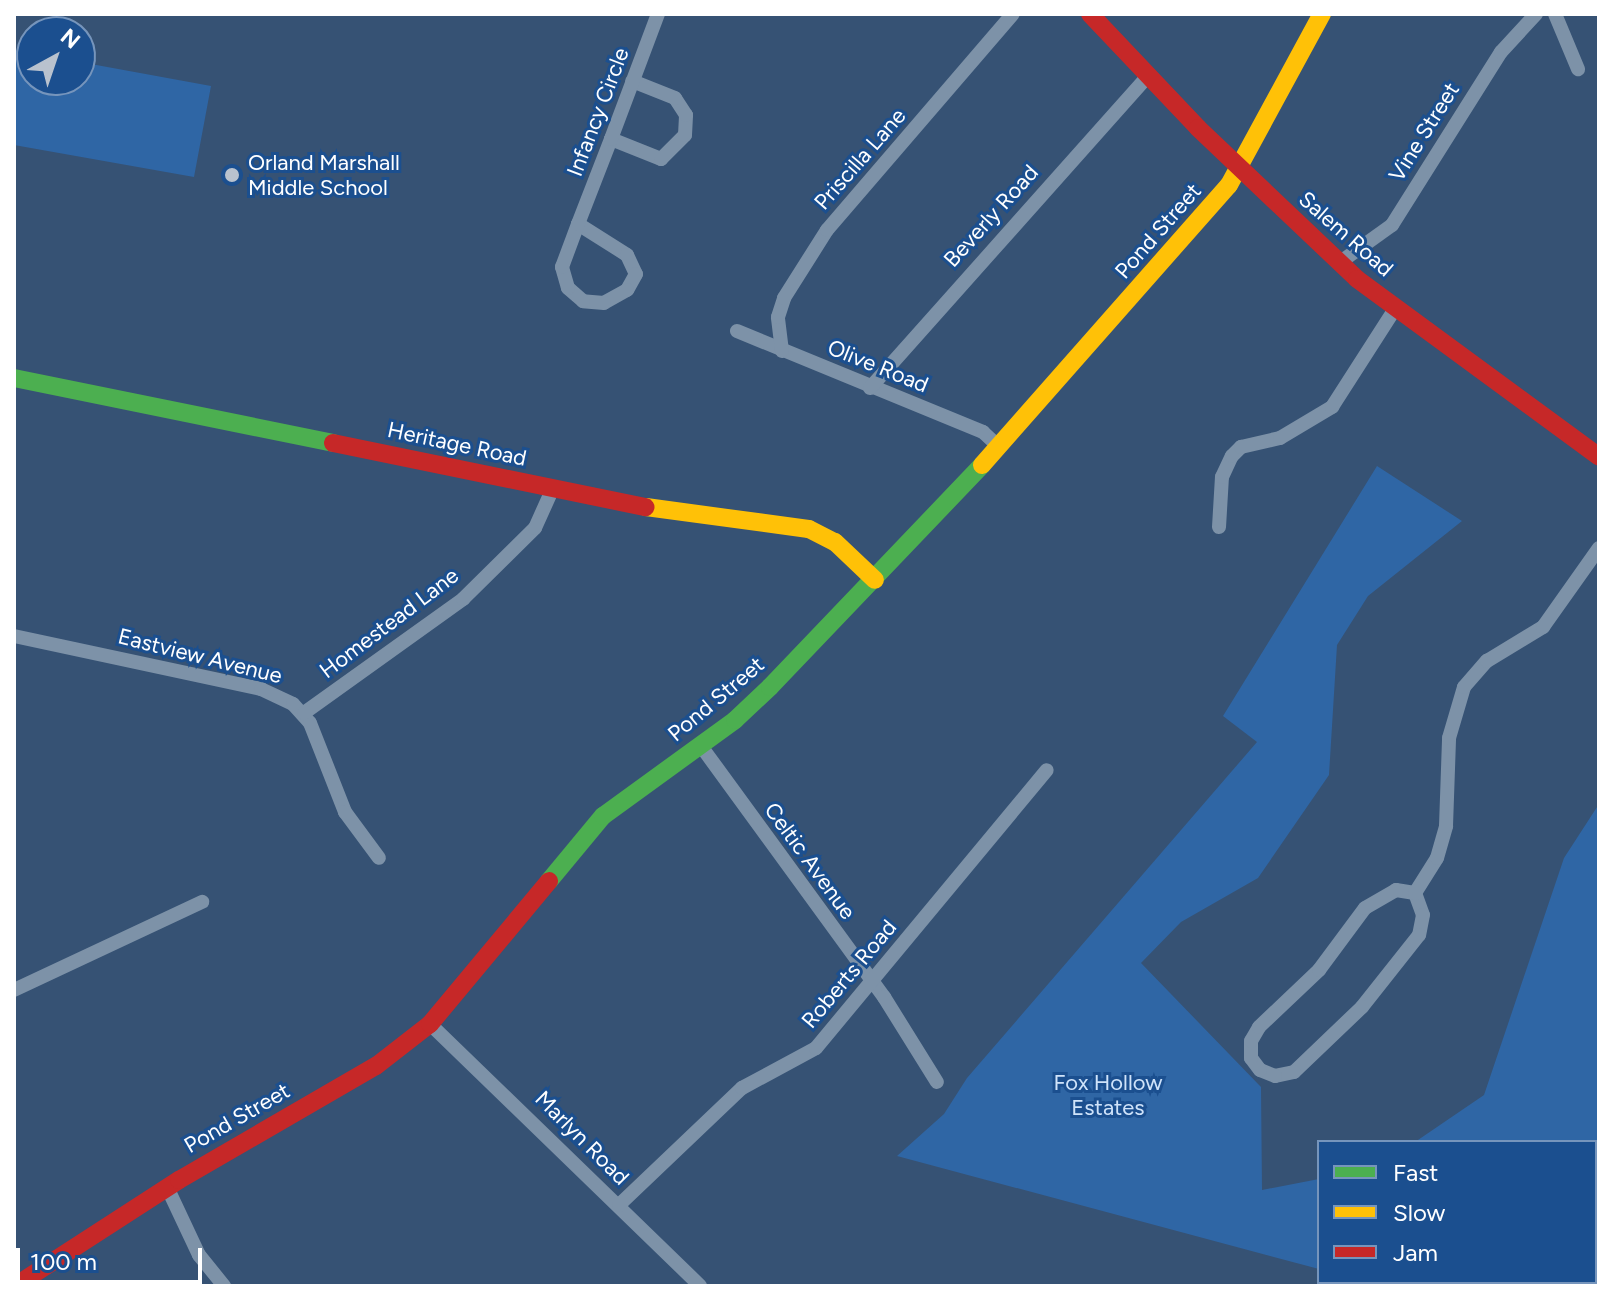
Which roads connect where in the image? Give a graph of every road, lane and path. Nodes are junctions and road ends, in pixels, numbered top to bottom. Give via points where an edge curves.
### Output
1 (658, 14) edge
2 (1013, 14) edge
3 (1090, 14) edge
4 (1322, 14) edge
5 (1536, 14) edge
6 (1555, 14) edge
7 (1578, 69) dead end
8 (1148, 76) junction
9 (632, 81) junction
10 (611, 139) junction
11 (1238, 168) junction
12 (578, 224) junction
13 (1339, 263) junction
14 (1395, 309) junction
15 (737, 331) dead end
16 (782, 351) junction
17 (14, 378) edge
18 (870, 388) junction
19 (999, 447) junction
20 (1599, 457) edge
21 (553, 488) junction
22 (1219, 527) dead end
23 (1599, 548) edge
24 (875, 580) junction
25 (14, 636) edge
26 (304, 713) junction
27 (701, 746) junction
28 (1047, 770) dead end
29 (379, 858) dead end
30 (1415, 893) junction
31 (202, 902) dead end
32 (872, 982) junction
33 (14, 990) edge
34 (430, 1024) junction
35 (937, 1082) dead end
36 (167, 1187) junction
37 (619, 1205) junction
38 (15, 1286) edge
39 (224, 1286) edge
40 (700, 1286) edge

1 - 9 street, Infancy Circle
2 - 16 street, Priscilla Lane via 827,230 784,298 778,317
3 - 8 street, Salem Road
4 - 11 street, Pond Street
5 - 13 street, Vine Street via 1501,52 1392,225
6 - 7 street
8 - 11 street, Salem Road
8 - 18 street, Beverly Road
9 - 10 street, Infancy Circle
9 - 10 street via 675,98 686,115 685,135 661,159
10 - 12 street, Infancy Circle
11 - 13 street, Salem Road
11 - 19 street, Pond Street via 1163,264
12 - 12 street, Infancy Circle via 627,255 636,274 627,290 604,303 583,301 568,288 562,267
13 - 14 street, Salem Road
14 - 20 street, Salem Road
14 - 22 street via 1332,407 1280,438 1241,447 1232,456 1222,477
15 - 16 street, Olive Road
16 - 18 street, Olive Road
17 - 21 street, Heritage Road
18 - 19 street, Olive Road via 983,432
19 - 24 street, Pond Street
21 - 24 street, Heritage Road via 656,509 809,529 835,542
21 - 26 street, Homestead Lane via 535,528 463,599
23 - 30 street via 1543,627 1487,661 1464,687 1449,738 1444,835 1437,858
24 - 27 street, Pond Street via 770,687
25 - 26 street, Eastview Avenue via 261,689
26 - 29 street via 331,786
27 - 32 street, Celtic Avenue
27 - 34 street, Pond Street via 603,816
28 - 32 street, Roberts Road
30 - 30 street via 1423,915 1419,935 1362,1007 1294,1072 1275,1076 1260,1070 1251,1058 1251,1041 1259,1027 1319,970 1381,895
31 - 33 street
32 - 35 street, Celtic Avenue
32 - 37 street, Roberts Road via 816,1048 742,1088
34 - 36 street, Pond Street via 357,1078
34 - 37 street, Marlyn Road
36 - 38 street, Pond Street
36 - 39 street via 199,1255
37 - 40 street, Marlyn Road

